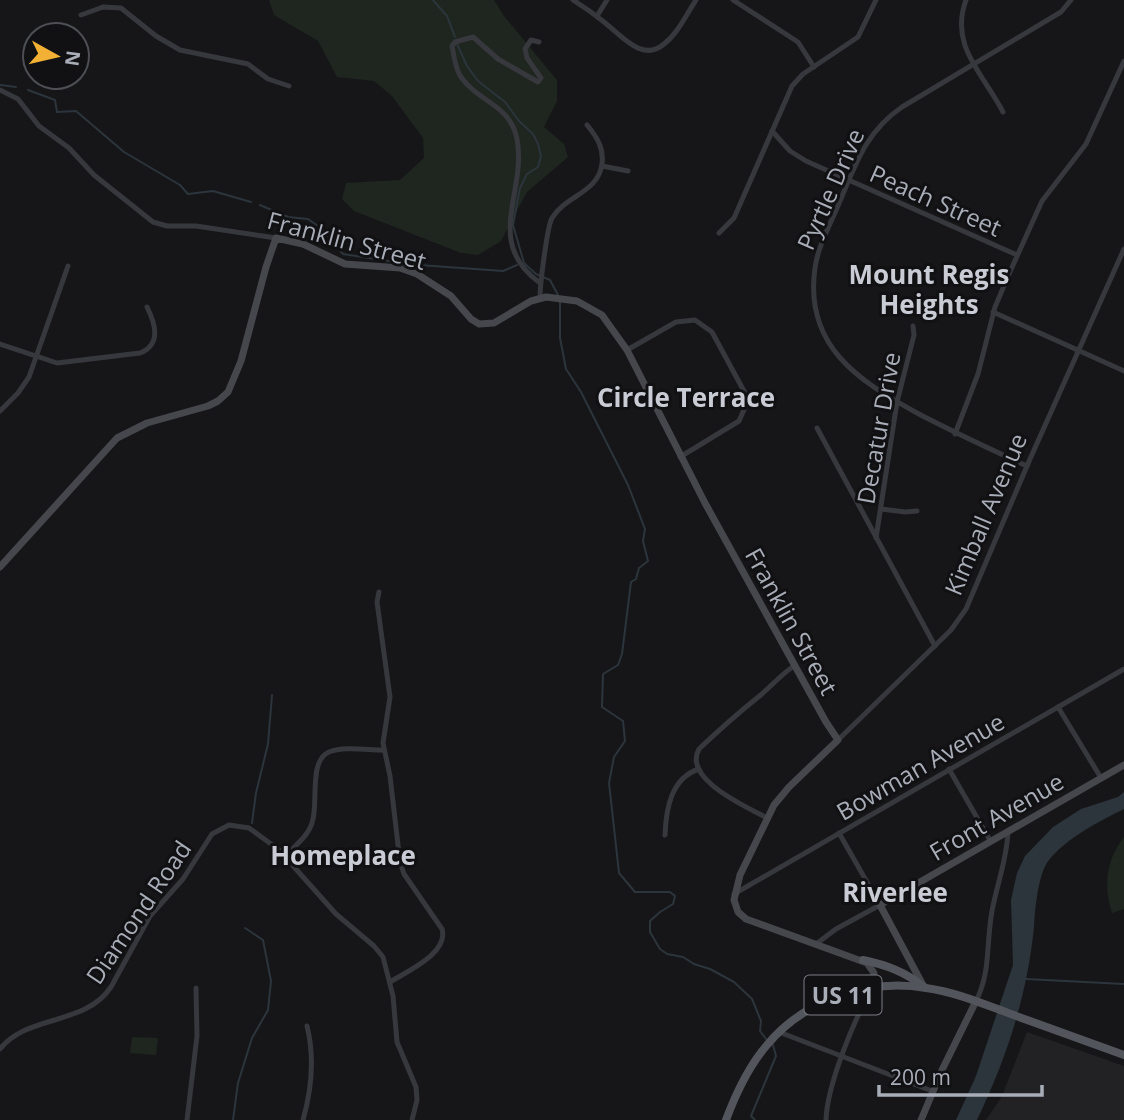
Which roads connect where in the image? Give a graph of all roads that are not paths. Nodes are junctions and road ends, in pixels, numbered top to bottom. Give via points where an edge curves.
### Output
1 (573, 0) edge
2 (607, 0) edge
3 (696, 0) edge
4 (733, 0) edge
5 (876, 0) edge
6 (966, 0) edge
7 (1071, 0) edge
8 (81, 15) dead end
9 (597, 16) junction
10 (539, 42) dead end
11 (1124, 61) edge
12 (975, 64) junction
13 (814, 67) junction
14 (289, 86) dead end
15 (0, 90) edge
16 (1003, 112) dead end
17 (587, 125) dead end
18 (772, 131) junction
19 (602, 166) junction
20 (628, 171) dead end
21 (849, 180) junction
22 (719, 233) dead end
23 (276, 238) junction
24 (1124, 249) edge
25 (1017, 255) junction
26 (68, 266) dead end
27 (541, 282) junction
28 (540, 298) junction
29 (147, 307) dead end
30 (993, 312) junction
31 (913, 326) dead end
32 (0, 344) edge
33 (627, 350) junction
34 (1078, 351) junction
35 (36, 357) junction
36 (1124, 372) edge
37 (897, 402) junction
38 (0, 411) edge
39 (817, 428) dead end
40 (955, 434) junction
41 (680, 457) junction
42 (1027, 466) junction
43 (881, 509) junction
44 (917, 511) dead end
45 (876, 538) junction
46 (0, 567) edge
47 (379, 592) dead end
48 (935, 646) junction
49 (794, 666) junction
50 (1124, 669) edge
51 (1058, 707) junction
52 (838, 740) junction
53 (383, 750) junction
54 (1124, 765) edge
55 (699, 769) junction
56 (949, 769) junction
57 (1101, 778) junction
58 (767, 818) junction
59 (1008, 832) junction
60 (839, 833) junction
61 (665, 835) dead end
62 (991, 842) junction
63 (285, 856) junction
64 (734, 894) junction
65 (880, 905) junction
66 (816, 944) junction
67 (863, 960) junction
68 (390, 982) junction
69 (873, 987) junction
70 (924, 987) junction
71 (196, 988) dead end
72 (976, 1002) junction
73 (307, 1026) dead end
74 (776, 1035) junction
75 (0, 1049) edge
76 (1124, 1055) edge
77 (842, 1057) junction
78 (932, 1091) junction
79 (187, 1120) edge
80 (303, 1120) edge
81 (412, 1120) edge
82 (726, 1120) edge
83 (826, 1120) edge
84 (920, 1120) edge

1 - 9 street
2 - 9 street
3 - 9 street via 671,37 653,50 631,45
4 - 13 street via 798,42
5 - 13 street via 858,37
6 - 12 street via 960,33
7 - 12 street, Pyrtle Drive via 1061,12
8 - 14 street via 103,7 121,8 180,50 248,64 268,79
10 - 27 street via 531,40 525,49 541,78 538,82 498,59 473,37 452,46 461,77 500,110 514,131 518,166 509,232 519,263
11 - 25 street via 1086,144 1042,201
12 - 16 street
12 - 21 street, Pyrtle Drive via 887,117 867,141
13 - 18 street via 792,86
15 - 23 street, Franklin Street via 18,99 39,126 153,222
17 - 19 street via 600,143
18 - 21 street, Peach Street via 799,157
18 - 22 street via 734,218
19 - 20 street
19 - 27 street via 595,183 554,215
21 - 25 street, Peach Street
21 - 37 street, Pyrtle Drive via 817,257 817,313 828,342 847,368
23 - 28 street, Franklin Street via 303,244 345,264 400,268 417,274 451,296 479,324 495,323
23 - 46 street via 228,392 208,406 147,422 117,438
24 - 34 street, Kimball Avenue
25 - 30 street
26 - 35 street
27 - 28 street
28 - 33 street, Franklin Street via 567,298 588,306 602,315
29 - 35 street via 155,329 154,341 144,352 64,363
30 - 34 street
30 - 40 street
31 - 37 street, Decatur Drive
32 - 35 street
33 - 41 street, Franklin Street
33 - 41 street via 676,322 695,320 712,332 745,393 745,411 739,421
34 - 36 street
34 - 42 street, Kimball Avenue
35 - 38 street via 24,386
37 - 40 street, Pyrtle Drive
37 - 43 street, Decatur Drive
39 - 45 street
40 - 42 street, Pyrtle Drive
41 - 49 street, Franklin Street
42 - 48 street, Kimball Avenue via 971,600
43 - 44 street
43 - 45 street, Decatur Drive
45 - 48 street
47 - 53 street via 390,696
48 - 52 street, Kimball Avenue
49 - 52 street, Franklin Street
49 - 55 street via 699,749 695,759
50 - 51 street, Bowman Avenue
51 - 56 street, Bowman Avenue
51 - 57 street
52 - 58 street, Kimball Avenue via 789,787
53 - 63 street via 332,751 323,756 316,769 313,821
53 - 68 street via 402,867 444,937 438,950
54 - 57 street, Front Avenue
55 - 58 street via 718,790
55 - 61 street via 675,789
56 - 60 street, Bowman Avenue
56 - 62 street
57 - 59 street, Front Avenue
58 - 64 street, Kimball Avenue
59 - 62 street, Front Avenue
59 - 72 street via 990,922 985,981
60 - 64 street, Bowman Avenue
60 - 65 street
62 - 65 street, Front Avenue
63 - 68 street, Diamond Road via 336,914 379,951
63 - 75 street, Diamond Road via 249,828 236,825 217,830 150,916 103,998 73,1015 17,1033
64 - 66 street via 736,908 746,919
65 - 66 street, Front Avenue
65 - 70 street
66 - 67 street
67 - 69 street via 874,972
67 - 70 main road via 896,969
68 - 81 street, Diamond Road via 396,1038 416,1087
69 - 70 main road, US 11
69 - 74 main road, US 11 via 825,1002
69 - 77 street
70 - 72 main road, US 11
71 - 79 street via 197,1036
72 - 76 main road, US 11
72 - 78 street
73 - 80 street via 312,1070
74 - 77 street
74 - 82 main road, US 11 via 743,1079
77 - 78 street
77 - 83 street
78 - 84 street

